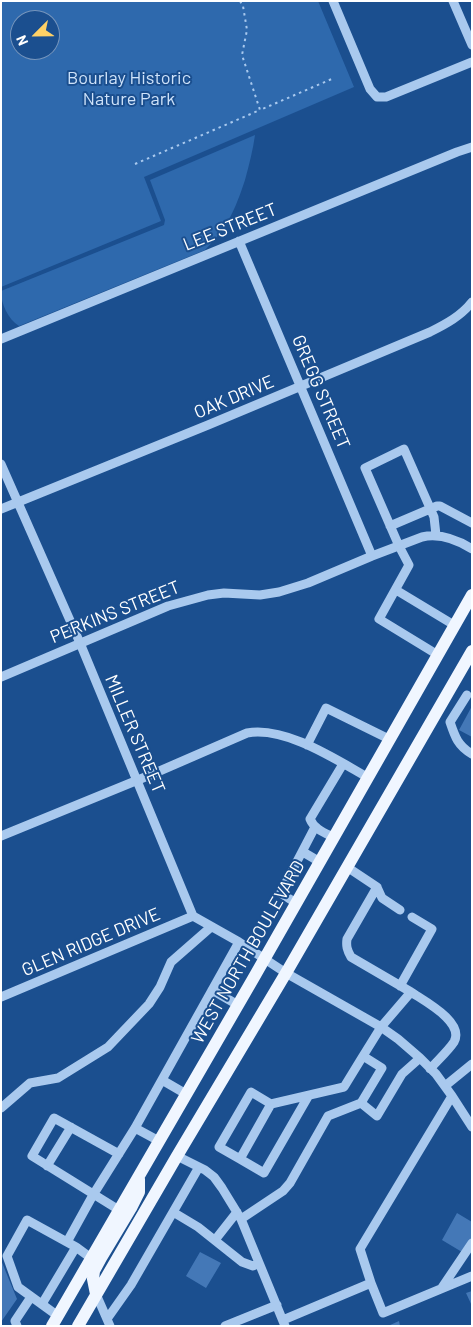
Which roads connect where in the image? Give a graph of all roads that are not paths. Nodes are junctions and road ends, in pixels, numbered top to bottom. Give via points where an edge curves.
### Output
1 (333, 1) edge
2 (454, 1) edge
3 (472, 45) edge
4 (472, 62) edge
5 (471, 150) edge
6 (239, 241) junction
7 (472, 302) edge
8 (1, 340) edge
9 (301, 386) junction
10 (1, 464) edge
11 (17, 502) junction
12 (1, 509) edge
13 (431, 509) junction
14 (472, 523) edge
15 (390, 526) junction
16 (436, 535) junction
17 (399, 546) junction
18 (472, 549) edge
19 (372, 556) junction
20 (396, 590) junction
21 (472, 595) edge
22 (454, 625) junction
23 (80, 644) junction
24 (472, 651) edge
25 (438, 655) junction
26 (1, 677) edge
27 (452, 686) junction
28 (470, 697) edge
29 (437, 711) junction
30 (450, 722) junction
31 (389, 739) junction
32 (307, 745) junction
33 (472, 754) edge
34 (343, 764) junction
35 (367, 778) junction
36 (137, 780) junction
37 (316, 827) junction
38 (1, 836) edge
39 (334, 837) junction
40 (302, 852) junction
41 (320, 862) junction
42 (347, 868) junction
43 (377, 887) junction
44 (296, 903) junction
45 (400, 910) dead end
46 (193, 916) junction
47 (412, 917) dead end
48 (212, 927) junction
49 (238, 942) junction
50 (264, 959) junction
51 (286, 974) junction
52 (400, 986) junction
53 (212, 990) junction
54 (411, 992) junction
55 (1, 997) edge
56 (238, 1005) junction
57 (381, 1027) junction
58 (363, 1056) junction
59 (420, 1058) junction
60 (472, 1064) edge
61 (430, 1069) junction
62 (162, 1080) junction
63 (444, 1086) junction
64 (186, 1094) junction
65 (309, 1095) junction
66 (452, 1096) junction
67 (361, 1103) junction
68 (271, 1104) junction
69 (1, 1108) edge
70 (70, 1127) junction
71 (472, 1127) edge
72 (135, 1128) junction
73 (159, 1141) junction
74 (119, 1154) junction
75 (177, 1156) junction
76 (240, 1159) junction
77 (47, 1166) junction
78 (199, 1167) junction
79 (139, 1176) junction
80 (94, 1195) junction
81 (119, 1210) junction
82 (173, 1212) junction
83 (239, 1215) junction
84 (215, 1240) junction
85 (67, 1242) junction
86 (472, 1243) edge
87 (76, 1248) junction
88 (91, 1258) junction
89 (259, 1263) junction
90 (472, 1276) edge
91 (371, 1283) junction
92 (441, 1289) junction
93 (96, 1294) junction
94 (31, 1297) junction
95 (42, 1304) junction
96 (277, 1305) junction
97 (55, 1321) edge
98 (108, 1322) edge
99 (284, 1323) edge
100 (17, 1326) edge
101 (78, 1326) edge
102 (225, 1326) edge

1 - 4 street via 370,89 377,97 386,98
2 - 3 street
5 - 6 street, LEE STREET
6 - 8 street, LEE STREET
6 - 9 street, GREGG STREET
7 - 9 street, OAK DRIVE via 460,315 438,328
9 - 11 street, OAK DRIVE
9 - 19 street, GREGG STREET
10 - 11 street, MILLER STREET
11 - 12 street, OAK DRIVE
11 - 23 street, MILLER STREET
13 - 14 street via 440,506
13 - 15 street
13 - 15 street via 404,449 365,468
13 - 16 street
15 - 17 street
16 - 17 street, PERKINS STREET
16 - 18 street
17 - 19 street, PERKINS STREET
17 - 20 street via 409,565
19 - 23 street, PERKINS STREET via 279,592 208,595 187,600
20 - 22 street
20 - 25 street via 379,620
21 - 22 main road, WEST NORTH BOULEVARD
22 - 25 main road, WEST NORTH BOULEVARD
23 - 26 street, PERKINS STREET
23 - 36 street, MILLER STREET
24 - 27 main road
25 - 31 main road, WEST NORTH BOULEVARD
27 - 28 street
27 - 29 main road
28 - 30 street
29 - 30 street
29 - 42 main road
30 - 33 street via 462,749
31 - 32 street via 326,708
31 - 35 main road, WEST NORTH BOULEVARD
32 - 34 street
32 - 36 street via 286,736 256,731
34 - 35 street
34 - 37 street via 310,819
35 - 39 main road, WEST NORTH BOULEVARD
36 - 38 street
36 - 46 street, MILLER STREET
37 - 39 street
37 - 40 street
39 - 41 main road, WEST NORTH BOULEVARD
40 - 41 street
40 - 44 street via 281,892
41 - 44 main road, WEST NORTH BOULEVARD
42 - 43 street
42 - 51 main road
43 - 45 street via 382,898
43 - 52 street via 347,939 347,950 351,957
44 - 50 main road, WEST NORTH BOULEVARD
46 - 48 street
46 - 55 street, GLEN RIDGE DRIVE
47 - 52 street via 432,929
48 - 49 street
48 - 69 street via 171,962 149,1004 108,1047 58,1078 30,1082
49 - 50 street
49 - 53 street
50 - 51 street
50 - 56 main road, WEST NORTH BOULEVARD
51 - 57 street
51 - 75 main road
52 - 54 street
53 - 56 street
53 - 62 street
54 - 57 street
54 - 61 street via 449,1019 456,1033 454,1041
56 - 64 main road, WEST NORTH BOULEVARD
57 - 58 street
57 - 59 street
58 - 65 street via 344,1087
58 - 67 street via 382,1068
59 - 61 street
59 - 67 street via 402,1074 377,1116
60 - 63 street
61 - 63 street
62 - 64 street
62 - 72 street
63 - 66 street
64 - 73 main road, WEST NORTH BOULEVARD
65 - 68 street
65 - 76 street via 264,1173
66 - 71 street
66 - 91 street via 360,1249
67 - 83 street via 328,1116 283,1191
68 - 76 street
68 - 76 street via 251,1092 219,1147
70 - 74 street
70 - 77 street
70 - 77 street via 54,1118 32,1156
72 - 73 street
72 - 74 street
73 - 79 main road, WEST NORTH BOULEVARD
74 - 80 street
75 - 78 street
75 - 93 main road
77 - 80 street
78 - 82 street
78 - 83 street via 214,1177
79 - 81 main road, WEST NORTH BOULEVARD
79 - 93 main road via 139,1192 94,1271
80 - 81 street
80 - 85 street
81 - 88 main road, WEST NORTH BOULEVARD
82 - 84 street
82 - 98 street
83 - 84 street
83 - 89 street
84 - 89 street via 242,1262 253,1266
85 - 87 street
85 - 94 street via 27,1220 7,1256 18,1287
86 - 92 street
87 - 88 street
87 - 95 street
88 - 97 main road, WEST NORTH BOULEVARD
89 - 96 street
90 - 92 street
91 - 92 street via 383,1313
91 - 99 street
93 - 98 street
93 - 101 main road
94 - 95 street
94 - 100 street via 16,1321
95 - 97 street
96 - 99 street
96 - 102 street

